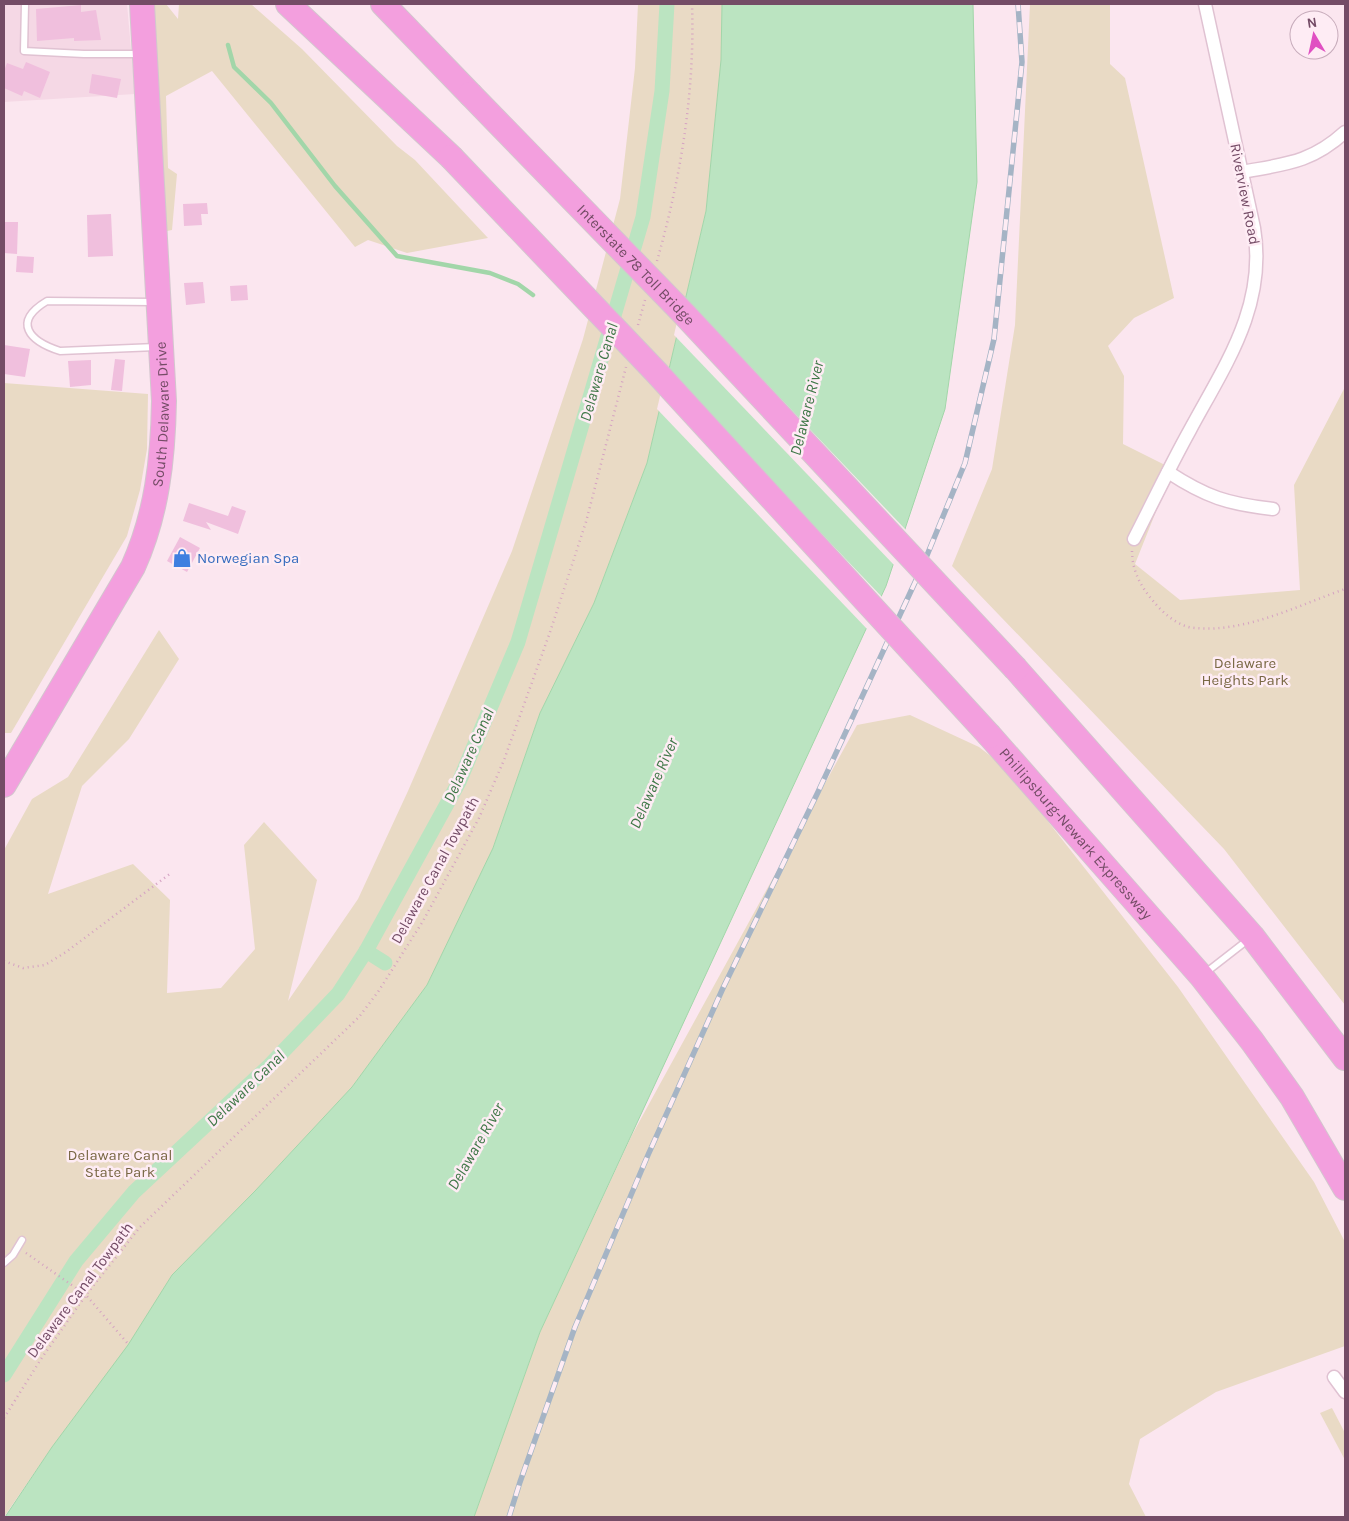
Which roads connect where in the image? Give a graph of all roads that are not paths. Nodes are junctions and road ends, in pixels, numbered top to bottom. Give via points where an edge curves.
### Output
1 (25, 4) edge
2 (142, 4) edge
3 (288, 4) edge
4 (383, 4) edge
5 (1206, 4) edge
6 (146, 54) junction
7 (1345, 132) edge
8 (1242, 172) junction
9 (160, 302) junction
10 (162, 347) junction
11 (1168, 472) junction
12 (1273, 509) dead end
13 (1134, 539) road end
14 (4, 785) edge
15 (1252, 936) junction
16 (1202, 977) junction
17 (1345, 1058) edge
18 (1345, 1188) edge
19 (22, 1240) dead end
20 (4, 1263) edge
21 (1334, 1377) dead end
22 (1345, 1392) edge

1 - 6 lane via 24,51
2 - 6 highway, South Delaware Drive
3 - 16 highway, Phillipsburg-Newark Expressway, bridge via 451,157 656,372 990,736
4 - 15 highway, Interstate 78 Toll Bridge, bridge via 800,437 1016,669
5 - 8 street, Riverview Road
6 - 9 highway, South Delaware Drive
7 - 8 street via 1331,145 1307,158
8 - 11 street, Riverview Road via 1254,228 1257,254 1255,284 1234,350
9 - 10 highway, South Delaware Drive
9 - 10 lane via 47,301 36,307 27,328 32,338 60,351
10 - 14 highway, South Delaware Drive via 162,456 153,512 143,544 126,580
11 - 12 street via 1193,489 1225,502
11 - 13 street, Riverview Road
15 - 16 lane
15 - 17 highway
16 - 18 highway, Phillipsburg-Newark Expressway via 1292,1097
19 - 20 lane
21 - 22 street

